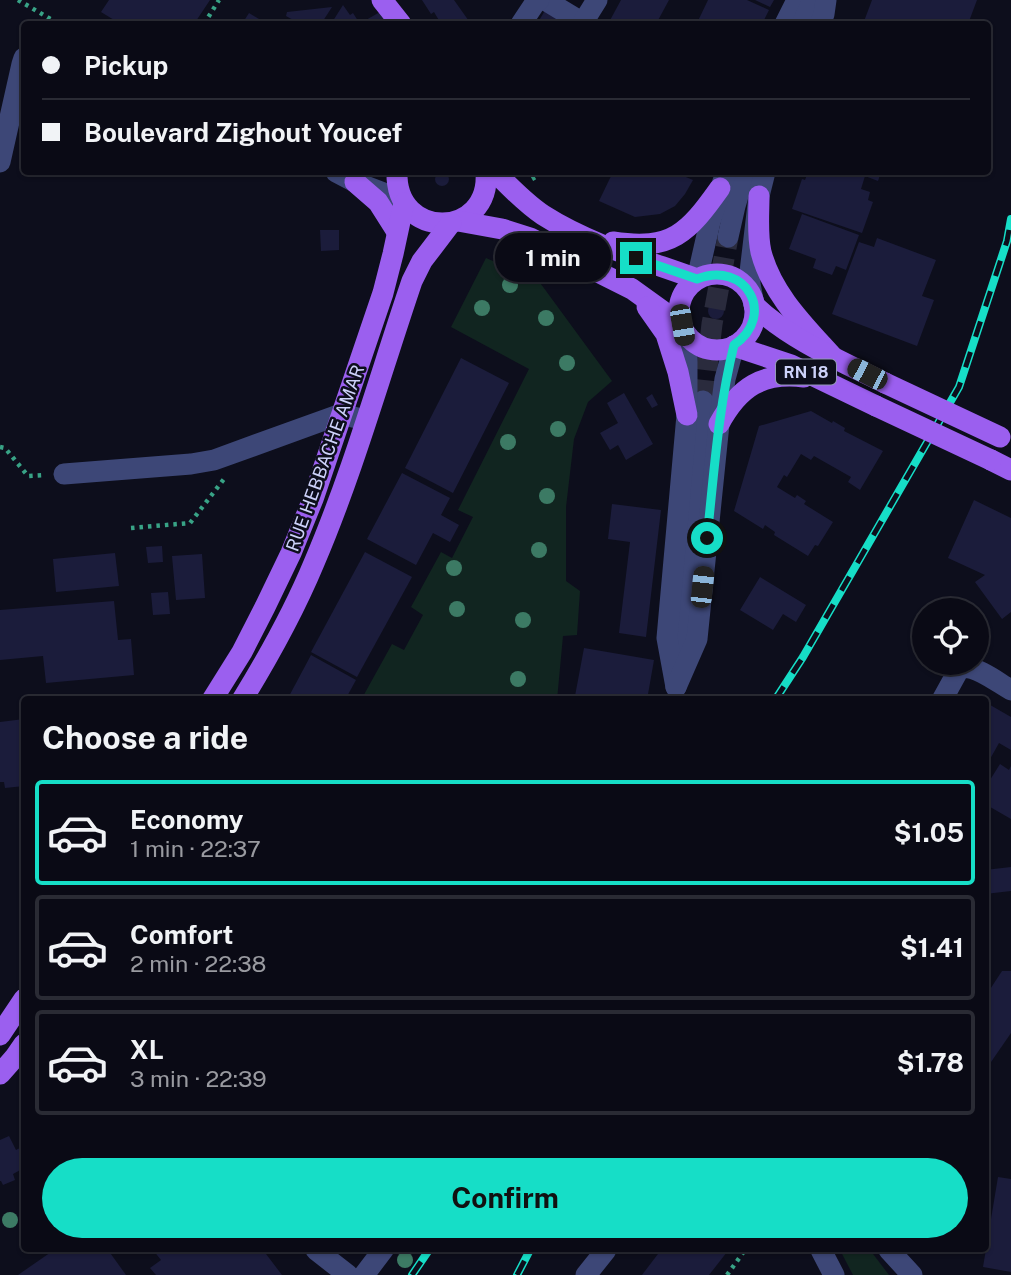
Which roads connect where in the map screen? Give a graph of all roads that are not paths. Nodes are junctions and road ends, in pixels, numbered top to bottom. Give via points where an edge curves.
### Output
1 (539, 0) edge
2 (545, 0) edge
3 (597, 0) edge
4 (797, 0) edge
5 (813, 0) edge
6 (827, 0) edge
7 (523, 21) edge
8 (577, 21) edge
9 (584, 21) edge
10 (786, 21) edge
11 (803, 21) edge
12 (821, 21) edge
13 (21, 68) edge
14 (0, 162) edge
15 (342, 175) edge
16 (397, 175) edge
17 (486, 175) edge
18 (498, 175) edge
19 (744, 175) edge
20 (764, 175) edge
21 (723, 180) edge
22 (355, 182) junction
23 (759, 196) junction
24 (403, 202) junction
25 (454, 222) junction
26 (397, 232) junction
27 (728, 237) tunnel mouth
28 (588, 238) junction
29 (697, 279) junction
30 (632, 289) junction
31 (754, 305) junction
32 (682, 325) junction
33 (734, 345) junction
34 (832, 356) junction
35 (818, 378) junction
36 (695, 408) junction
37 (341, 414) junction
38 (365, 420) junction
39 (719, 424) junction
40 (1006, 440) edge
41 (1011, 470) edge
42 (64, 474) road end
43 (1011, 690) edge
44 (675, 694) edge
45 (214, 696) edge
46 (244, 696) edge
47 (944, 696) edge
48 (21, 1004) edge
49 (0, 1035) edge
50 (21, 1048) edge
51 (0, 1074) edge
52 (319, 1252) edge
53 (381, 1252) edge
54 (604, 1252) edge
55 (822, 1252) edge
56 (891, 1252) edge
57 (348, 1275) edge
58 (364, 1275) edge
59 (586, 1275) edge
60 (834, 1275) edge
61 (912, 1275) edge

1 - 7 street
2 - 8 street
3 - 9 street
4 - 10 street
5 - 11 street
6 - 12 street
13 - 14 street
15 - 22 street
16 - 24 main road
17 - 25 main road, RUE HEBBACHE AMAR via 478,205
18 - 28 main road via 542,214
19 - 27 street
20 - 23 street
21 - 28 main road via 699,217 667,240 633,245
21 - 29 street
22 - 24 street
22 - 26 main road via 378,202
23 - 31 street via 750,272
23 - 34 main road via 760,250 771,279
24 - 25 main road via 424,220
24 - 26 main road, RUE HEBBACHE AMAR
25 - 30 main road via 530,238
25 - 38 main road, RUE HEBBACHE AMAR via 412,281
26 - 37 main road, RUE HEBBACHE AMAR via 383,293
28 - 29 main road
29 - 31 main road via 720,274 732,277 750,293
29 - 32 main road via 683,295
30 - 32 main road
30 - 36 main road via 666,334
31 - 33 main road via 751,329
31 - 34 main road, RN 18 via 784,329
32 - 33 main road via 688,336 709,349
32 - 36 street
33 - 35 main road, RN 18
33 - 39 street
34 - 40 main road, RN 18, bridge
35 - 39 main road via 790,375 752,384 728,407
35 - 41 main road, RN 18, bridge
36 - 44 street via 667,638
37 - 38 street
37 - 42 street via 214,460
37 - 45 main road, RUE HEBBACHE AMAR via 292,553
38 - 46 main road, RUE HEBBACHE AMAR via 314,564
39 - 44 street via 697,639
43 - 47 street via 963,667
48 - 49 main road
50 - 51 main road
52 - 57 street
53 - 58 street
54 - 59 street
55 - 60 street
56 - 61 street

